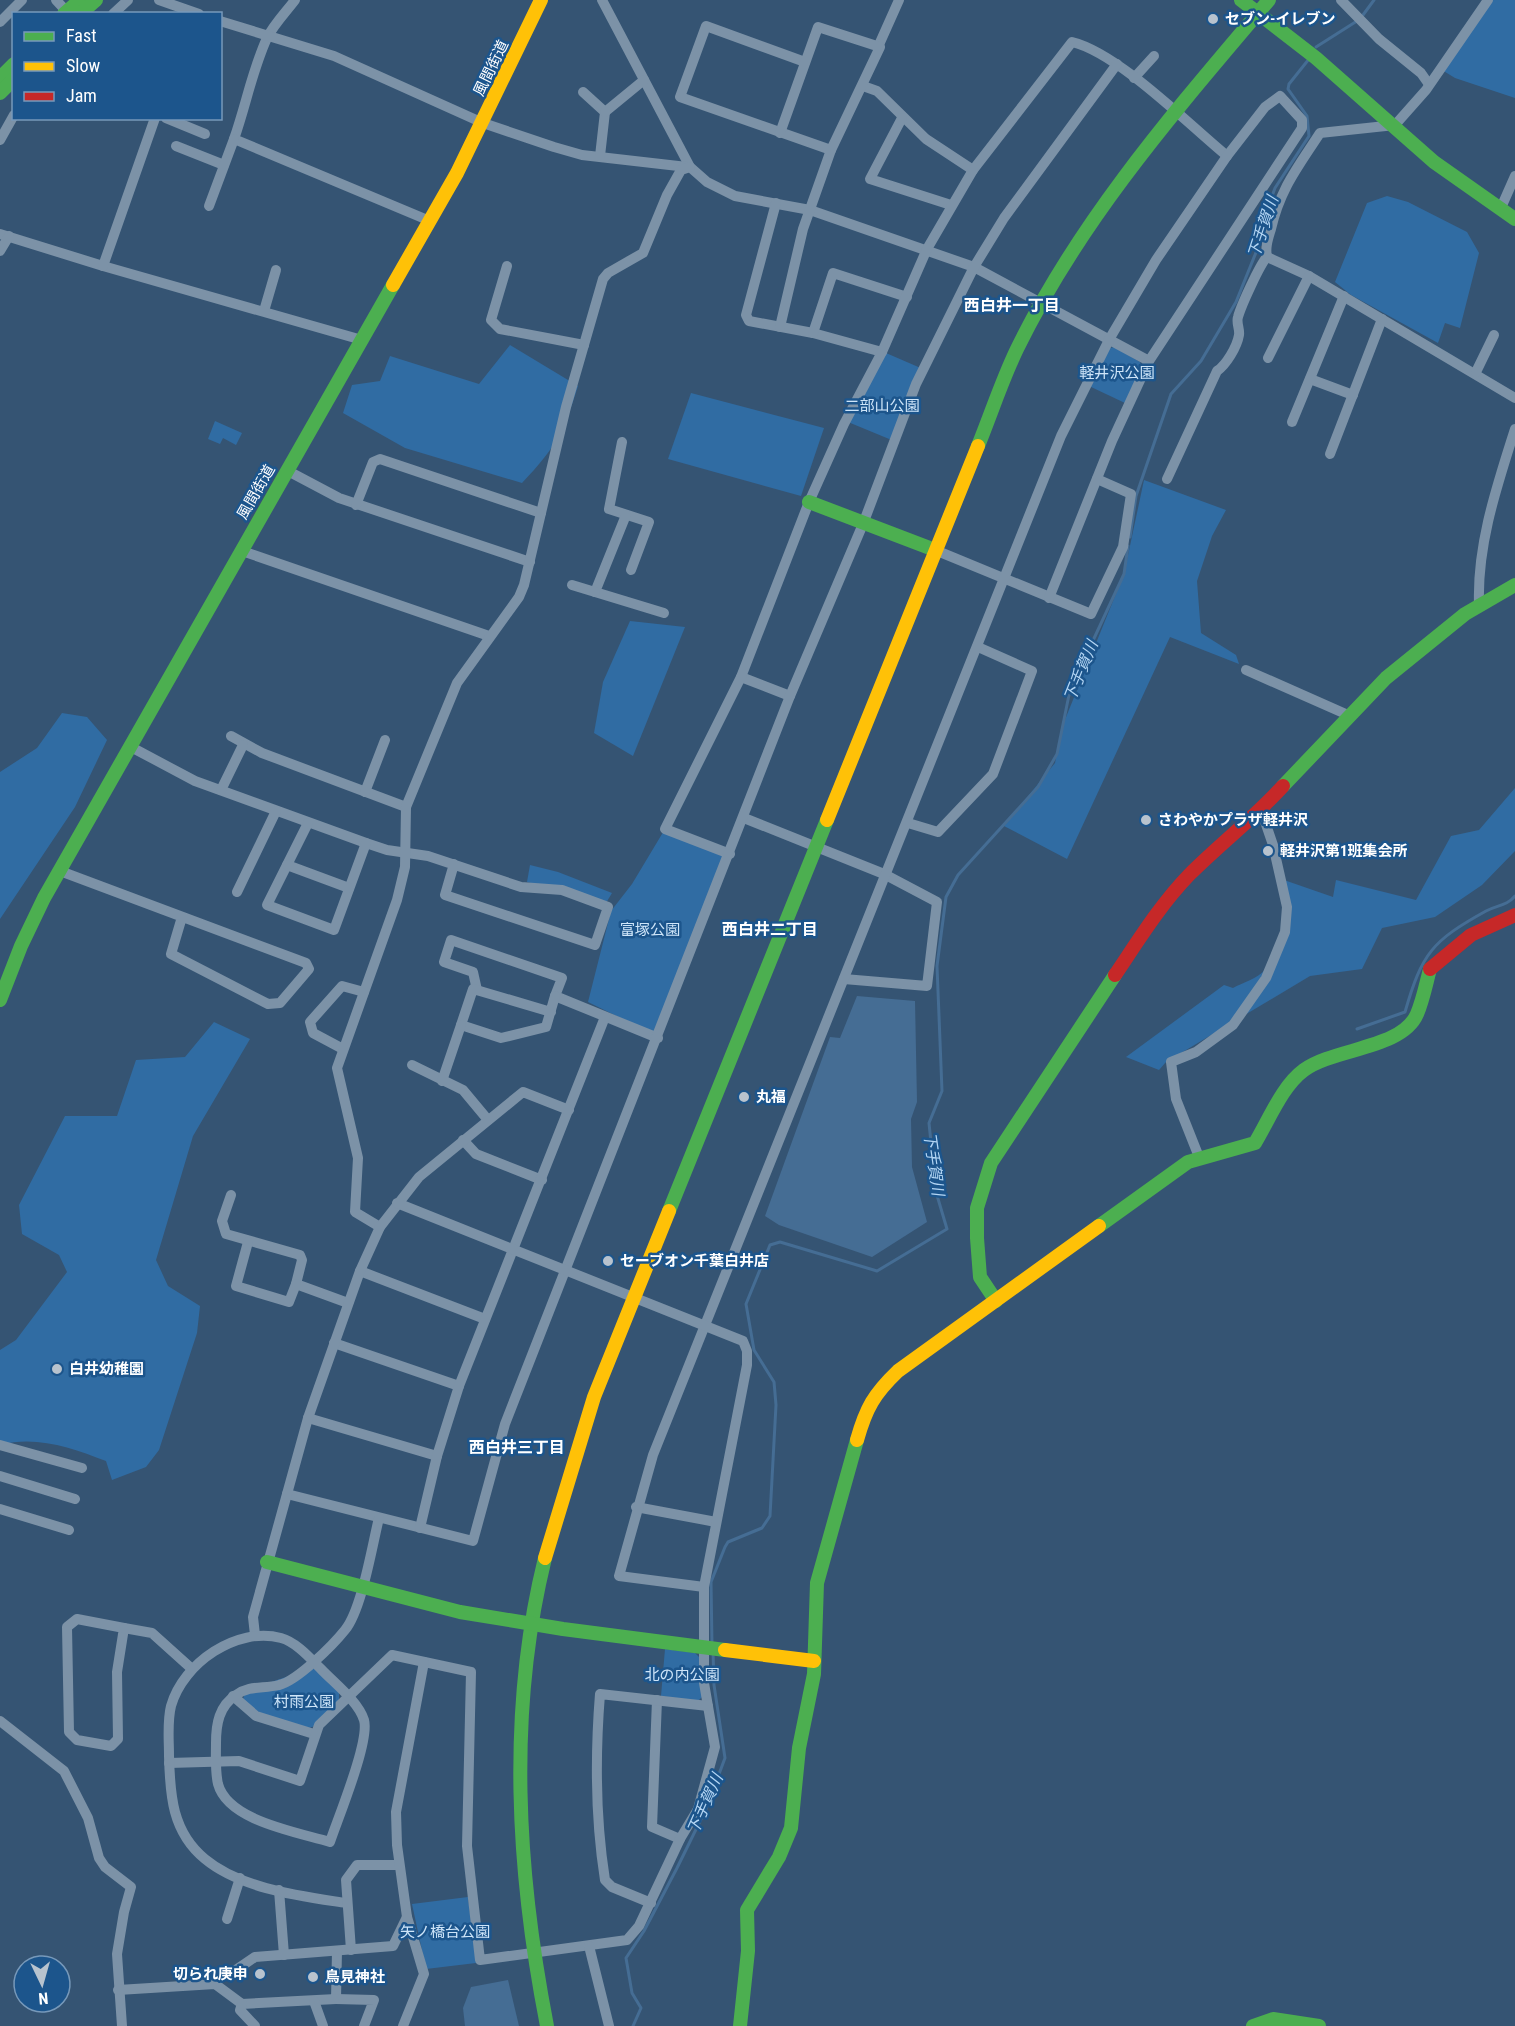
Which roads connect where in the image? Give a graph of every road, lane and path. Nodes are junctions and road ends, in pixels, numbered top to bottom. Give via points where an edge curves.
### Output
1 (22, 0) edge
2 (56, 0) edge
3 (80, 0) edge
4 (96, 0) edge
5 (128, 0) edge
6 (159, 0) edge
7 (295, 0) edge
8 (541, 0) edge
9 (602, 0) edge
10 (899, 0) edge
11 (1241, 0) edge
12 (1269, 0) edge
13 (1341, 0) edge
14 (1488, 0) edge
15 (69, 12) edge
16 (71, 12) edge
17 (72, 12) edge
18 (115, 12) edge
19 (193, 12) edge
20 (1259, 12) junction
21 (0, 22) edge
22 (222, 22) edge
23 (268, 36) junction
24 (878, 47) junction
25 (1154, 56) dead end
26 (805, 62) junction
27 (1117, 64) junction
28 (12, 66) edge
29 (0, 78) edge
30 (1134, 78) junction
31 (644, 80) junction
32 (12, 81) edge
33 (1428, 83) junction
34 (863, 86) junction
35 (583, 92) dead end
36 (0, 93) edge
37 (605, 112) junction
38 (1173, 112) junction
39 (902, 118) junction
40 (12, 119) edge
41 (154, 120) edge
42 (171, 120) edge
43 (483, 123) junction
44 (1391, 125) junction
45 (780, 133) junction
46 (205, 134) dead end
47 (0, 140) edge
48 (234, 140) junction
49 (176, 146) dead end
50 (831, 150) junction
51 (600, 156) junction
52 (1227, 156) junction
53 (224, 165) junction
54 (690, 167) junction
55 (973, 170) junction
56 (1515, 176) edge
57 (776, 203) junction
58 (208, 206) dead end
59 (951, 206) junction
60 (810, 210) junction
61 (1500, 210) junction
62 (1515, 219) edge
63 (430, 221) junction
64 (5, 235) edge
65 (927, 249) junction
66 (0, 251) edge
67 (1267, 257) junction
68 (103, 266) junction
69 (507, 266) dead end
70 (974, 267) junction
71 (276, 270) dead end
72 (1309, 276) junction
73 (1344, 296) junction
74 (907, 297) junction
75 (1042, 303) junction
76 (264, 311) junction
77 (1382, 319) junction
78 (780, 327) junction
79 (813, 333) junction
80 (1494, 335) dead end
81 (1110, 338) junction
82 (362, 340) junction
83 (584, 345) junction
84 (882, 352) junction
85 (1268, 358) dead end
86 (1149, 361) junction
87 (1476, 372) junction
88 (1310, 379) junction
89 (1353, 395) junction
90 (1515, 398) edge
91 (1292, 422) dead end
92 (1515, 429) edge
93 (622, 442) dead end
94 (1330, 454) dead end
95 (288, 471) junction
96 (1097, 479) junction
97 (1167, 479) dead end
98 (809, 502) junction
99 (356, 504) junction
100 (541, 513) junction
101 (626, 515) junction
102 (864, 524) junction
103 (935, 550) junction
104 (242, 551) junction
105 (530, 562) junction
106 (632, 570) dead end
107 (1005, 579) junction
108 (572, 585) dead end
109 (1515, 585) edge
110 (595, 592) junction
111 (1049, 598) junction
112 (1479, 604) junction
113 (664, 613) dead end
114 (489, 636) junction
115 (978, 647) junction
116 (1246, 670) dead end
117 (741, 677) junction
118 (790, 696) junction
119 (1348, 715) junction
120 (231, 736) dead end
121 (385, 740) dead end
122 (243, 745) junction
123 (131, 747) junction
124 (221, 790) junction
125 (365, 792) junction
126 (406, 807) junction
127 (1261, 810) junction
128 (276, 811) junction
129 (744, 818) junction
130 (308, 823) junction
131 (908, 823) junction
132 (366, 843) junction
133 (815, 846) junction
134 (406, 853) junction
135 (730, 854) junction
136 (454, 864) junction
137 (287, 865) junction
138 (60, 871) junction
139 (884, 874) junction
140 (350, 888) junction
141 (237, 892) dead end
142 (1515, 915) edge
143 (182, 917) junction
144 (844, 979) junction
145 (477, 990) junction
146 (364, 992) junction
147 (555, 996) junction
148 (0, 1000) edge
149 (550, 1012) junction
150 (605, 1017) junction
151 (461, 1025) junction
152 (658, 1038) junction
153 (343, 1049) junction
154 (412, 1065) dead end
155 (442, 1081) junction
156 (569, 1110) junction
157 (488, 1120) junction
158 (463, 1140) junction
159 (1199, 1157) junction
160 (542, 1180) junction
161 (231, 1195) dead end
162 (397, 1203) junction
163 (380, 1227) junction
164 (248, 1242) junction
165 (514, 1251) junction
166 (565, 1270) junction
167 (360, 1271) junction
168 (296, 1284) junction
169 (636, 1297) junction
170 (996, 1301) junction
171 (348, 1303) junction
172 (485, 1319) junction
173 (707, 1325) junction
174 (334, 1343) junction
175 (459, 1386) junction
176 (308, 1418) junction
177 (1, 1447) edge
178 (437, 1456) junction
179 (82, 1468) dead end
180 (0, 1476) edge
181 (287, 1494) junction
182 (75, 1499) dead end
183 (636, 1507) junction
184 (0, 1509) edge
185 (379, 1518) junction
186 (716, 1521) junction
187 (420, 1527) junction
188 (69, 1530) dead end
189 (267, 1562) junction
190 (704, 1587) junction
191 (361, 1588) junction
192 (532, 1624) junction
193 (124, 1628) junction
194 (255, 1635) junction
195 (709, 1647) junction
196 (313, 1661) junction
197 (814, 1661) junction
198 (424, 1662) junction
199 (192, 1669) junction
200 (233, 1696) junction
201 (347, 1697) junction
202 (657, 1700) junction
203 (708, 1706) junction
204 (0, 1721) edge
205 (314, 1734) junction
206 (216, 1761) junction
207 (169, 1763) junction
208 (680, 1839) junction
209 (399, 1865) junction
210 (240, 1878) junction
211 (279, 1890) junction
212 (346, 1903) junction
213 (651, 1903) junction
214 (407, 1917) junction
215 (227, 1919) dead end
216 (589, 1946) junction
217 (351, 1950) junction
218 (337, 1951) junction
219 (533, 1953) junction
220 (284, 1955) junction
221 (215, 1983) junction
222 (118, 1990) junction
223 (336, 1999) junction
224 (314, 2001) junction
225 (242, 2004) junction
226 (122, 2026) edge
227 (255, 2026) edge
228 (323, 2026) edge
229 (364, 2026) edge
230 (403, 2026) edge
231 (547, 2026) edge
232 (609, 2026) edge
233 (740, 2026) edge
234 (1253, 2026) edge
235 (1319, 2026) edge

1 - 21 street
2 - 15 street
3 - 16 street
4 - 17 street
5 - 18 street
6 - 19 street
7 - 23 street
8 - 43 street, 風間街道
9 - 31 street
10 - 24 street
11 - 20 street
12 - 20 street
13 - 33 street
14 - 33 street
20 - 38 street
20 - 44 street
22 - 23 street
23 - 43 street via 334,56
23 - 48 street via 247,88 246,106
24 - 26 street via 818,27
24 - 34 street
25 - 30 street
26 - 45 street
26 - 45 street via 706,26 680,97
27 - 30 street
27 - 55 street via 1086,45 1072,42
27 - 70 street via 1004,218
28 - 29 street
30 - 38 street
31 - 37 street
31 - 54 street
32 - 36 street
33 - 44 street via 1395,125
34 - 39 street via 876,91
34 - 50 street
35 - 37 street
37 - 51 street
38 - 52 street
38 - 75 street via 1074,248
39 - 55 street
39 - 59 street via 870,179
40 - 47 street
41 - 68 street
42 - 46 street
43 - 51 street via 554,147
43 - 63 street, 風間街道
44 - 61 street via 1441,168
44 - 67 street via 1320,133 1288,181 1272,214
45 - 50 street
48 - 53 street
48 - 63 street
49 - 53 street
50 - 60 street
51 - 54 street
52 - 81 street via 1156,260
52 - 86 street via 1265,107 1280,96 1302,120 1298,137
53 - 58 street
54 - 57 street via 707,182 735,196
54 - 83 street via 681,170 667,195 643,253 603,279
55 - 59 street
56 - 61 street
57 - 60 street
57 - 78 street via 746,315 749,321
59 - 65 street
60 - 65 street
60 - 78 street
61 - 62 street
63 - 82 street, 風間街道
64 - 66 street
64 - 68 street
65 - 70 street
65 - 74 street
67 - 72 street
67 - 97 street via 1237,319 1239,334 1204,396
68 - 76 street
69 - 83 street via 491,320 500,329
70 - 75 street
70 - 102 street via 916,384
71 - 76 street
72 - 73 street
72 - 85 street
73 - 77 street
73 - 88 street
74 - 79 street via 833,273
74 - 84 street
75 - 81 street
75 - 103 street via 996,397
76 - 82 street
77 - 87 street
77 - 89 street
78 - 79 street
79 - 84 street
80 - 87 street
81 - 86 street
81 - 107 street via 1061,436
82 - 95 street, 風間街道
83 - 100 street
84 - 98 street
86 - 96 street
87 - 90 street
88 - 89 street
88 - 91 street
89 - 94 street
92 - 112 street via 1490,510
93 - 101 street via 609,509
95 - 99 street
95 - 104 street, 風間街道
96 - 111 street
96 - 111 street via 1131,494 1123,547 1091,614
98 - 102 street
98 - 117 street
99 - 100 street via 373,462 380,459
99 - 105 street
100 - 105 street
101 - 106 street via 649,522
101 - 110 street
102 - 103 street
102 - 118 street
103 - 107 street
103 - 133 street
104 - 114 street
104 - 123 street, 風間街道
105 - 114 street via 519,597
107 - 111 street
107 - 115 street
108 - 110 street
109 - 112 street
110 - 113 street
112 - 119 street via 1386,678
114 - 126 street via 450,697
115 - 131 street
115 - 131 street via 1032,671 993,774 938,832
116 - 119 street
117 - 118 street
117 - 135 street via 665,829
118 - 129 street
119 - 127 street
120 - 122 street
121 - 125 street
122 - 124 street
122 - 125 street
123 - 124 street via 195,781
123 - 138 street, 風間街道
124 - 128 street
125 - 126 street
126 - 134 street
127 - 159 street via 1273,845 1288,918 1266,978 1233,1025 1196,1052 1170,1062 1176,1099
127 - 170 street via 1168,898 991,1163 977,1208 977,1238 980,1277
128 - 130 street
128 - 141 street
129 - 133 street
129 - 135 street
130 - 132 street
130 - 137 street
131 - 139 street
132 - 134 street
132 - 140 street
133 - 139 street
133 - 169 street
134 - 136 street
134 - 146 street via 397,900
135 - 152 street
136 - 136 street via 521,887 562,890 608,907 595,945 445,895
137 - 140 street
137 - 140 street via 267,905 334,930
138 - 143 street
138 - 148 street, 風間街道 via 21,946
139 - 144 street
139 - 144 street via 937,902 927,986
142 - 159 street via 1471,935 1431,968 1417,1015 1404,1032 1324,1059 1304,1070 1255,1143 1245,1149
143 - 143 street via 306,963 309,969 280,1003 268,1004 171,954
144 - 173 street
145 - 147 street via 473,972 444,962 450,940 562,978
145 - 149 street
145 - 151 street via 473,989
146 - 153 street
146 - 153 street via 342,986 310,1022 313,1033
147 - 149 street
147 - 150 street
149 - 151 street via 546,1027 501,1038
150 - 152 street
150 - 156 street
151 - 155 street
152 - 166 street
153 - 163 street via 337,1068 358,1158 355,1212
154 - 155 street
155 - 157 street via 463,1090
156 - 157 street via 523,1092
156 - 160 street
157 - 158 street
158 - 160 street via 476,1154
158 - 162 street via 419,1177
159 - 170 street
160 - 165 street
161 - 164 street via 222,1221 226,1234
162 - 163 street
162 - 165 street
163 - 167 street
164 - 168 street via 300,1255
164 - 168 street via 236,1286 289,1302
165 - 166 street
165 - 172 street
166 - 169 street
166 - 187 street via 505,1424 472,1540
167 - 171 street
167 - 172 street
168 - 171 street
169 - 173 street
169 - 192 street via 594,1397 561,1498
170 - 197 street via 898,1371 869,1403 817,1583
171 - 174 street
172 - 175 street
173 - 183 street via 653,1455
173 - 186 street via 743,1341 747,1351
174 - 175 street
174 - 176 street
175 - 178 street
176 - 178 street
176 - 181 street
177 - 179 street
178 - 187 street
180 - 182 street
181 - 185 street
181 - 189 street
183 - 186 street
183 - 190 street via 619,1576
184 - 188 street
185 - 187 street
185 - 191 street
186 - 190 street
189 - 191 street
189 - 194 street via 253,1617
190 - 195 street
191 - 192 street via 459,1612
191 - 196 street via 347,1628
192 - 195 street
192 - 219 street via 520,1786 523,1868
193 - 193 street via 117,1672 118,1739 111,1746 77,1740 69,1732 67,1627 77,1619
193 - 199 street via 152,1633
194 - 196 street via 284,1639
194 - 199 street via 234,1641
195 - 197 street
195 - 203 street via 704,1683
196 - 200 street via 293,1679 246,1689
196 - 201 street
197 - 233 street via 791,1828 779,1857 747,1910 748,1951
198 - 201 street via 392,1655
198 - 209 street via 396,1812
198 - 219 street via 471,1672 467,1846 480,1960
199 - 207 street via 172,1705
200 - 205 street via 256,1716
200 - 206 street via 218,1719
201 - 205 street
201 - 206 street via 364,1719 364,1738 330,1842 234,1809 218,1785
202 - 203 street
202 - 208 street via 652,1827
202 - 213 street via 600,1694 595,1763 597,1833 605,1880 612,1887
203 - 208 street via 715,1747 698,1809
204 - 222 street via 64,1771 88,1818 99,1858 131,1887 120,1933
205 - 206 street via 300,1781 239,1761
206 - 207 street
207 - 210 street via 171,1800 186,1839 206,1860
208 - 213 street
209 - 212 street via 357,1865 346,1880
209 - 214 street
210 - 211 street
210 - 215 street
211 - 212 street via 302,1898
211 - 220 street
212 - 217 street
213 - 216 street via 634,1935 627,1940
214 - 217 street via 393,1946
214 - 230 street via 424,1974
216 - 219 street
216 - 232 street
217 - 218 street
218 - 220 street
218 - 223 street
219 - 231 street
220 - 221 street via 255,1958 220,1975
221 - 222 street
221 - 225 street
222 - 226 street
223 - 224 street
223 - 229 street via 374,2000
224 - 225 street
224 - 228 street
225 - 227 street via 240,2010
234 - 235 street via 1273,2019

